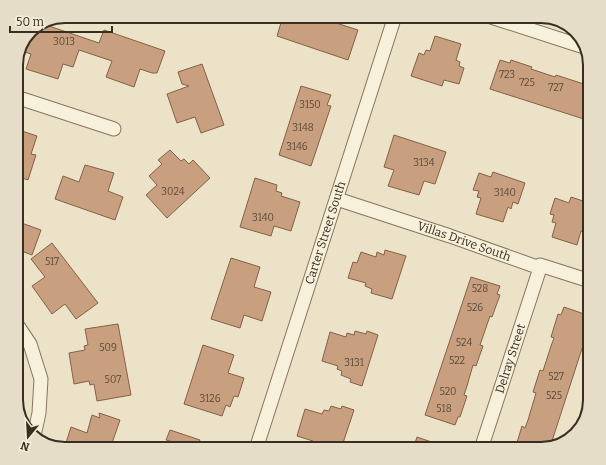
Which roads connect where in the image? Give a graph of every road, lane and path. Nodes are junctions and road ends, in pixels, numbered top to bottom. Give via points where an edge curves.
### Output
1 (393, 23) edge
2 (510, 23) edge
3 (578, 45) edge
4 (23, 99) edge
5 (114, 129) dead end
6 (337, 199) junction
7 (540, 268) junction
8 (583, 279) edge
9 (23, 334) edge
10 (38, 417) edge
11 (258, 442) edge
12 (483, 442) edge

1 - 6 street, Carter Street South
2 - 3 street
4 - 5 street
6 - 7 street, Villas Drive South
6 - 11 street, Carter Street South
7 - 8 street, Villas Drive South via 540,265
7 - 12 street, Delray Street
9 - 10 street via 30,344 40,380

